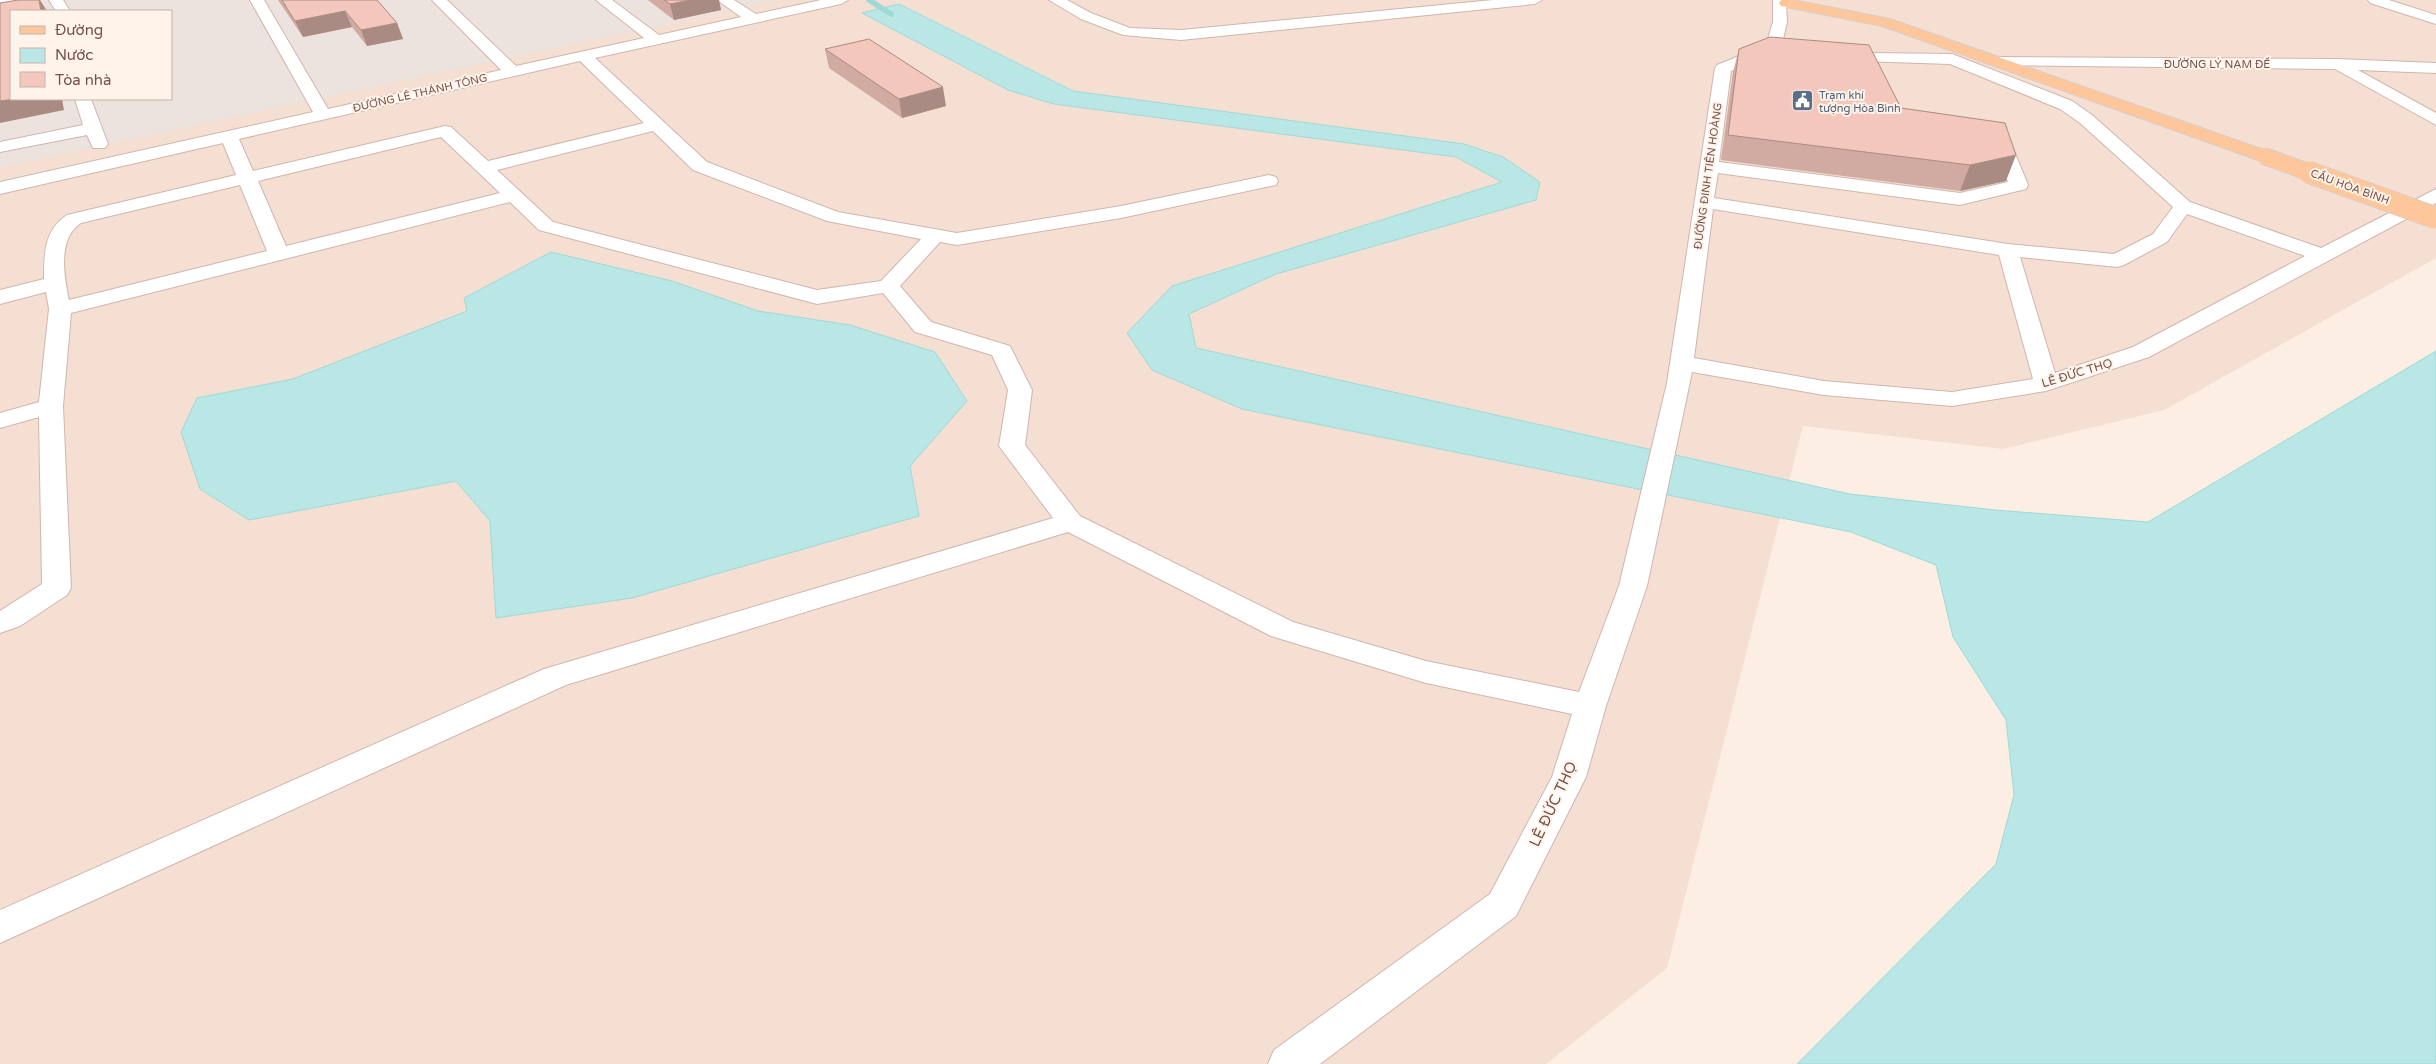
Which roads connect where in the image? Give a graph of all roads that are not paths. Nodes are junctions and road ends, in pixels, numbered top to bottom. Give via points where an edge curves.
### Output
1 (14, 0) edge
2 (257, 0) edge
3 (439, 0) edge
4 (603, 0) edge
5 (724, 0) edge
6 (841, 0) edge
7 (1056, 0) edge
8 (1536, 0) edge
9 (1830, 0) edge
10 (1845, 0) edge
11 (2374, 0) edge
12 (0, 2) edge
13 (1776, 2) edge
14 (753, 19) junction
15 (2436, 20) edge
16 (1885, 22) junction
17 (656, 40) junction
18 (583, 56) junction
19 (1848, 56) edge
20 (1867, 58) junction
21 (1998, 62) junction
22 (2337, 64) junction
23 (2436, 68) edge
24 (512, 72) junction
25 (1876, 76) edge
26 (83, 100) edge
27 (323, 115) junction
28 (2436, 120) edge
29 (657, 125) junction
30 (93, 128) junction
31 (229, 136) junction
32 (1975, 139) edge
33 (0, 147) edge
34 (107, 164) junction
35 (1709, 166) junction
36 (484, 168) junction
37 (247, 178) junction
38 (1269, 181) dead end
39 (0, 188) edge
40 (2436, 195) edge
41 (512, 196) junction
42 (1704, 202) junction
43 (2183, 206) junction
44 (2436, 218) edge
45 (935, 235) junction
46 (2008, 250) junction
47 (279, 254) junction
48 (2321, 255) junction
49 (56, 283) junction
50 (888, 286) junction
51 (0, 297) edge
52 (60, 309) junction
53 (1680, 373) junction
54 (2046, 384) junction
55 (51, 406) junction
56 (0, 421) edge
57 (1070, 522) junction
58 (0, 622) edge
59 (1590, 706) junction
60 (0, 927) edge
61 (1288, 1064) edge

1 - 12 street
2 - 27 street
3 - 24 street
4 - 17 street
5 - 14 street
6 - 14 street, ĐƯỜNG LÊ THÁNH TÔNG
7 - 8 street via 1128,32 1181,35
9 - 13 main road
10 - 16 main road
11 - 15 street
13 - 16 main road
13 - 35 street, ĐƯỜNG ĐINH TIÊN HOÀNG via 1782,49 1723,68
14 - 17 street, ĐƯỜNG LÊ THÁNH TÔNG
16 - 21 main road, CẦU HÒA BÌNH
17 - 18 street, ĐƯỜNG LÊ THÁNH TÔNG
18 - 24 street, ĐƯỜNG LÊ THÁNH TÔNG
18 - 29 street
19 - 20 street
20 - 25 street
20 - 43 street via 1952,59 2066,105
21 - 22 street, ĐƯỜNG LÝ NAM ĐẾ
21 - 44 main road, CẦU HÒA BÌNH, bridge
22 - 23 street, ĐƯỜNG LÝ NAM ĐẾ
22 - 28 street
24 - 27 street, ĐƯỜNG LÊ THÁNH TÔNG
26 - 30 street
27 - 31 street, ĐƯỜNG LÊ THÁNH TÔNG
29 - 36 street
29 - 45 street via 700,166 834,217
30 - 33 street
30 - 34 street
31 - 34 street, ĐƯỜNG LÊ THÁNH TÔNG
31 - 37 street
32 - 35 street via 2003,143 2019,185 1960,199
34 - 39 street, ĐƯỜNG LÊ THÁNH TÔNG
35 - 42 street, ĐƯỜNG ĐINH TIÊN HOÀNG
36 - 37 street via 445,131
36 - 41 street
37 - 47 street
37 - 49 street via 68,222 59,231 55,248
38 - 45 street via 1121,212 957,239
40 - 48 street, LÊ ĐỨC THỌ
41 - 47 street
41 - 50 street via 546,226 817,298
42 - 46 street
42 - 53 street, ĐƯỜNG ĐINH TIÊN HOÀNG
43 - 46 street via 2160,238 2117,261
43 - 48 street
45 - 50 street
46 - 54 street
47 - 52 street
48 - 54 street, LÊ ĐỨC THỌ via 2141,352
49 - 51 street
49 - 52 street
50 - 57 street via 923,327 1002,351 1020,390 1012,446
52 - 55 street
53 - 54 street, LÊ ĐỨC THỌ via 1952,399
53 - 59 street, LÊ ĐỨC THỌ via 1633,586
55 - 56 street
55 - 58 street via 57,588 10,619
57 - 59 street via 1282,629 1426,672
57 - 60 street via 555,677
59 - 61 street, LÊ ĐỨC THỌ via 1569,778 1503,905

